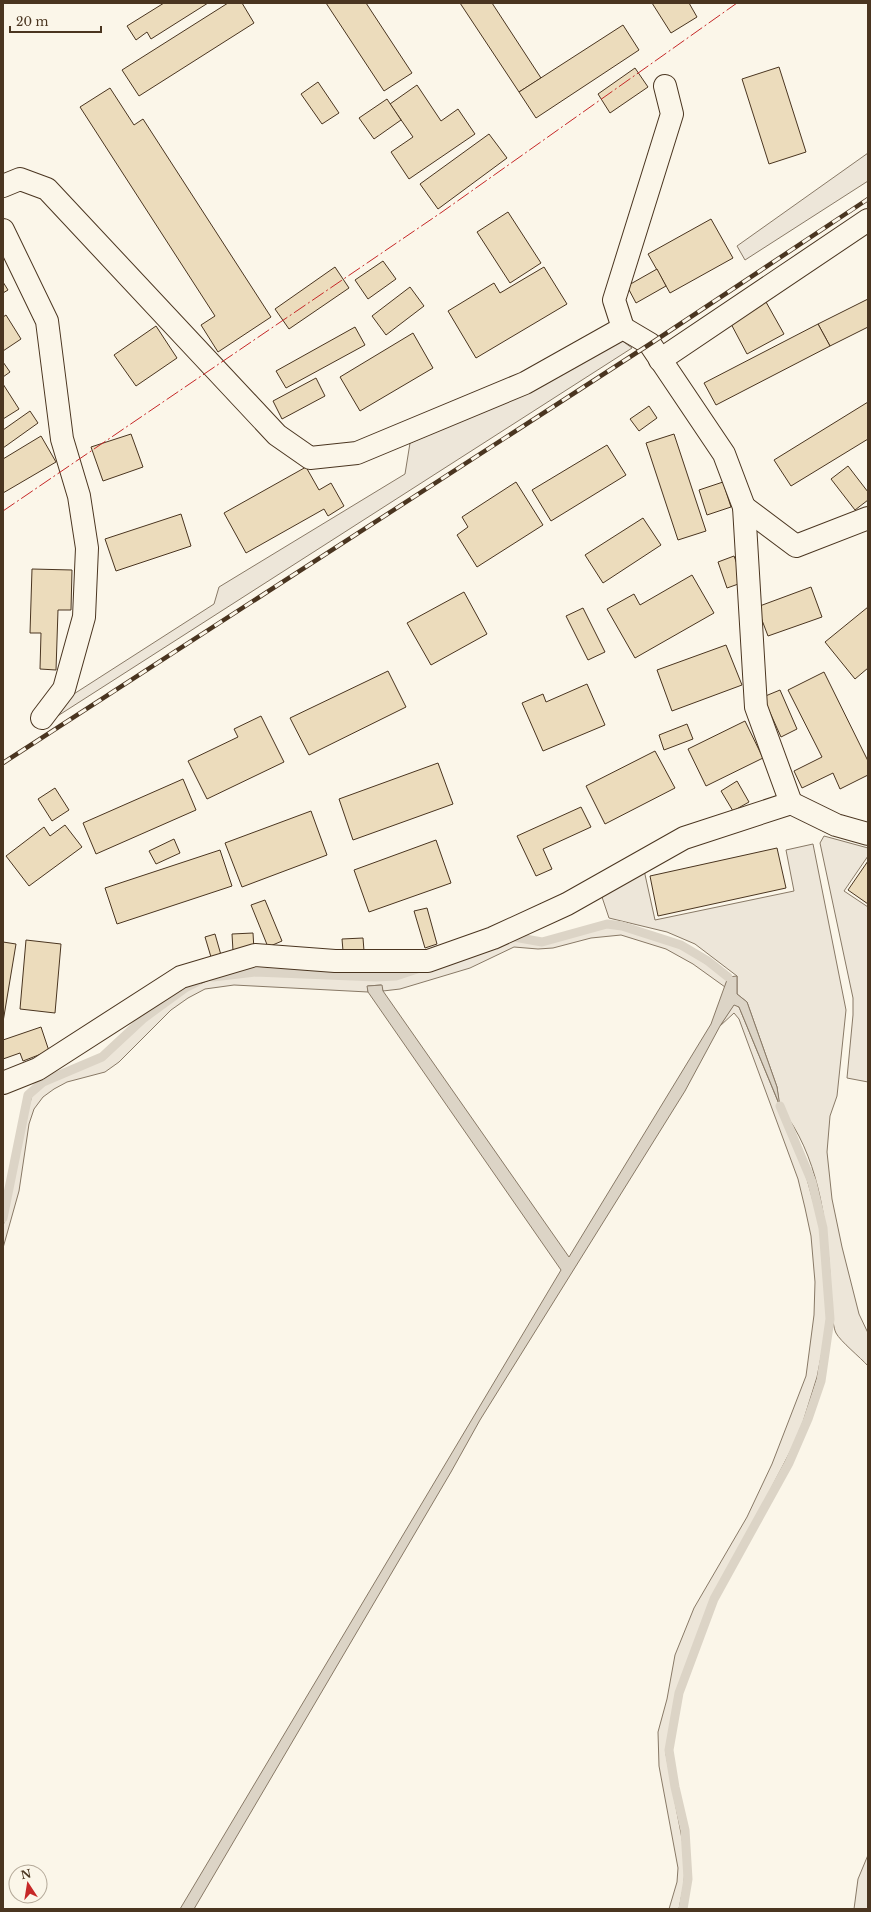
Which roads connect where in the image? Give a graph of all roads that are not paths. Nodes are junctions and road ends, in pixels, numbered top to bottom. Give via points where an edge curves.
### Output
1 (665, 86) dead end
2 (3, 186) edge
3 (868, 220) edge
4 (3, 230) edge
5 (623, 328) junction
6 (660, 360) junction
7 (744, 507) junction
8 (868, 518) edge
9 (42, 718) dead end
10 (791, 804) junction
11 (868, 834) edge
12 (3, 1083) edge

1 - 5 street via 672,114 614,300
2 - 5 street via 20,179 47,189 277,435 310,458 357,453 421,428 525,383
3 - 6 street
4 - 9 street via 47,321 62,439 79,496 87,548 84,617 64,689
5 - 6 street via 650,344
6 - 7 street via 724,454
7 - 8 street via 796,546
7 - 10 street via 756,707
10 - 11 street via 836,826
10 - 12 street via 684,838 567,904 493,938 428,961 335,961 255,955 181,977 38,1069

